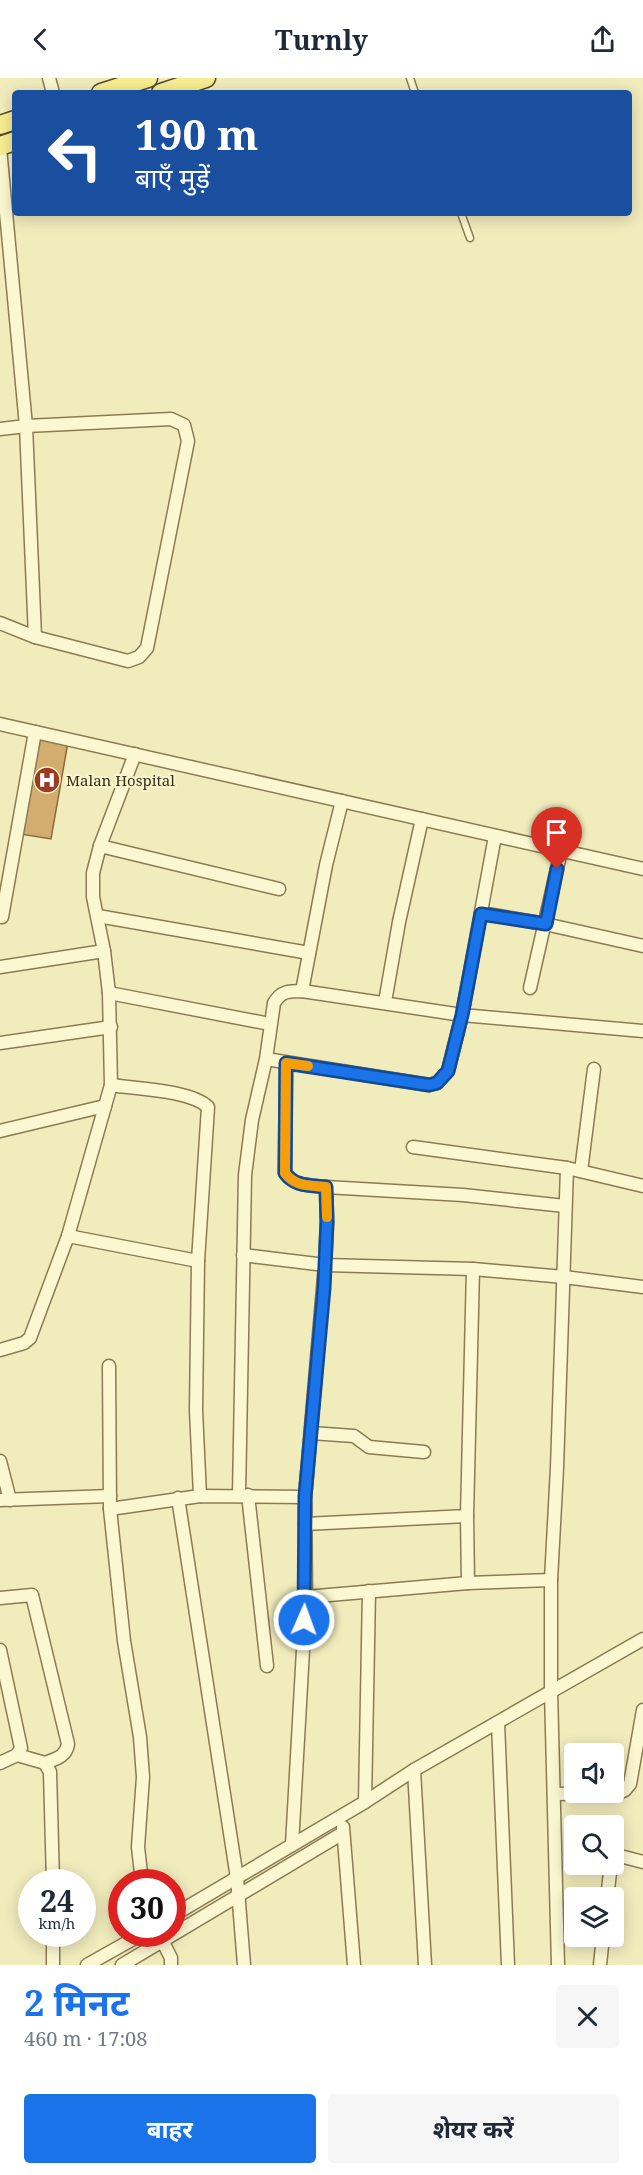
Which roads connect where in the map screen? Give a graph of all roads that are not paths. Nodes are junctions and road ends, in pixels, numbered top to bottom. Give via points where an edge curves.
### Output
1 (148, 78) edge
2 (206, 78) edge
3 (110, 90) edge
4 (170, 90) edge
5 (0, 147) edge
6 (462, 216) edge
7 (470, 238) dead end
8 (26, 426) junction
9 (0, 429) edge
10 (0, 623) edge
11 (35, 636) junction
12 (0, 724) edge
13 (35, 732) junction
14 (135, 754) junction
15 (342, 801) junction
16 (422, 819) junction
17 (495, 836) junction
18 (100, 846) junction
19 (561, 851) junction
20 (643, 869) edge
21 (279, 889) dead end
22 (481, 914) junction
23 (98, 916) junction
24 (2, 917) dead end
25 (546, 924) junction
26 (643, 946) edge
27 (104, 951) junction
28 (309, 953) junction
29 (0, 967) edge
30 (530, 988) dead end
31 (302, 991) junction
32 (110, 993) junction
33 (385, 1002) junction
34 (462, 1015) junction
35 (270, 1024) junction
36 (111, 1027) junction
37 (643, 1031) edge
38 (0, 1043) edge
39 (266, 1059) junction
40 (286, 1063) junction
41 (594, 1069) dead end
42 (111, 1085) junction
43 (105, 1106) junction
44 (0, 1131) edge
45 (413, 1147) dead end
46 (567, 1168) junction
47 (581, 1171) junction
48 (643, 1186) edge
49 (326, 1187) junction
50 (565, 1206) junction
51 (68, 1236) junction
52 (243, 1255) junction
53 (198, 1261) junction
54 (325, 1266) junction
55 (473, 1269) junction
56 (564, 1277) junction
57 (643, 1287) edge
58 (0, 1350) edge
59 (109, 1366) dead end
60 (311, 1433) junction
61 (424, 1452) dead end
62 (0, 1461) edge
63 (243, 1495) junction
64 (200, 1496) junction
65 (305, 1497) junction
66 (178, 1498) junction
67 (5, 1500) edge
68 (110, 1503) junction
69 (466, 1516) junction
70 (305, 1524) junction
71 (551, 1580) junction
72 (468, 1583) junction
73 (369, 1591) junction
74 (306, 1597) junction
75 (0, 1598) edge
76 (643, 1639) edge
77 (0, 1650) edge
78 (267, 1666) dead end
79 (551, 1691) junction
80 (643, 1710) edge
81 (498, 1723) junction
82 (17, 1755) junction
83 (0, 1763) edge
84 (45, 1763) junction
85 (414, 1770) junction
86 (554, 1794) junction
87 (365, 1802) junction
88 (342, 1814) junction
89 (343, 1833) junction
90 (292, 1845) junction
91 (624, 1857) edge
92 (643, 1862) edge
93 (52, 1869) edge
94 (141, 1869) edge
95 (237, 1878) junction
96 (239, 1897) junction
97 (186, 1908) edge
98 (186, 1925) edge
99 (53, 1947) edge
100 (119, 1947) edge
101 (148, 1947) edge
102 (166, 1947) edge
103 (602, 1947) edge
104 (53, 1965) edge
105 (87, 1965) edge
106 (122, 1965) edge
107 (171, 1965) edge
108 (244, 1965) edge
109 (354, 1965) edge
110 (425, 1965) edge
111 (508, 1965) edge
112 (558, 1965) edge
113 (600, 1965) edge

1 - 3 main road
2 - 4 main road
5 - 8 street
6 - 7 lane
8 - 9 street
8 - 11 street
8 - 11 street via 171,418 184,425 188,441 147,648 128,661
10 - 11 street
12 - 13 street
13 - 14 street
13 - 24 street
14 - 15 street
14 - 18 street
15 - 16 street
15 - 28 street
16 - 17 street
16 - 33 street
17 - 19 street
17 - 22 street
18 - 21 street
18 - 23 street via 93,873
19 - 20 street
19 - 25 street
22 - 25 street
22 - 34 street
23 - 27 street
23 - 28 street
25 - 26 street
25 - 30 street
27 - 29 street
27 - 32 street
28 - 31 street
31 - 33 street
31 - 35 street via 278,996
32 - 35 street
32 - 36 street
33 - 34 street
34 - 37 street
34 - 40 street via 448,1071 437,1083 429,1085
35 - 39 street
36 - 38 street
36 - 42 street
39 - 40 street
39 - 52 street via 245,1175
40 - 49 street via 285,1173 300,1184
41 - 47 street
42 - 43 street
42 - 53 street via 180,1095 208,1107
43 - 44 street
43 - 51 street
45 - 46 street
46 - 47 street
46 - 50 street
47 - 48 street
49 - 50 street
49 - 54 street
50 - 56 street
51 - 53 street
51 - 58 street via 30,1338
52 - 54 street
52 - 63 street
53 - 64 street via 196,1410
54 - 55 street
54 - 60 street
55 - 56 street
55 - 69 street
56 - 57 street
56 - 71 street
59 - 68 street
60 - 61 street via 354,1436 369,1447
60 - 65 street
62 - 67 street
63 - 64 street
63 - 65 street
63 - 78 street
64 - 66 street
65 - 70 street
66 - 68 street
66 - 95 street
67 - 68 street
68 - 94 street via 124,1641 140,1737
69 - 70 street
69 - 72 street
70 - 74 street
71 - 72 street
71 - 79 street
72 - 73 street
73 - 74 street
73 - 87 street
74 - 90 street
75 - 84 street via 32,1595 68,1744 61,1756
76 - 79 street
77 - 82 street via 21,1741
79 - 81 street
79 - 86 street
80 - 86 street via 631,1778 625,1790
81 - 85 street
81 - 111 street
82 - 83 street
82 - 84 street
84 - 93 street via 50,1772 52,1800
85 - 87 street
85 - 110 street
86 - 112 street
87 - 88 street
88 - 89 street
88 - 90 street
89 - 96 street
89 - 109 street
90 - 95 street
91 - 92 street
95 - 96 street
95 - 97 street
96 - 98 street
96 - 108 street
99 - 104 street
100 - 105 street
101 - 106 street
102 - 107 street
103 - 113 street

